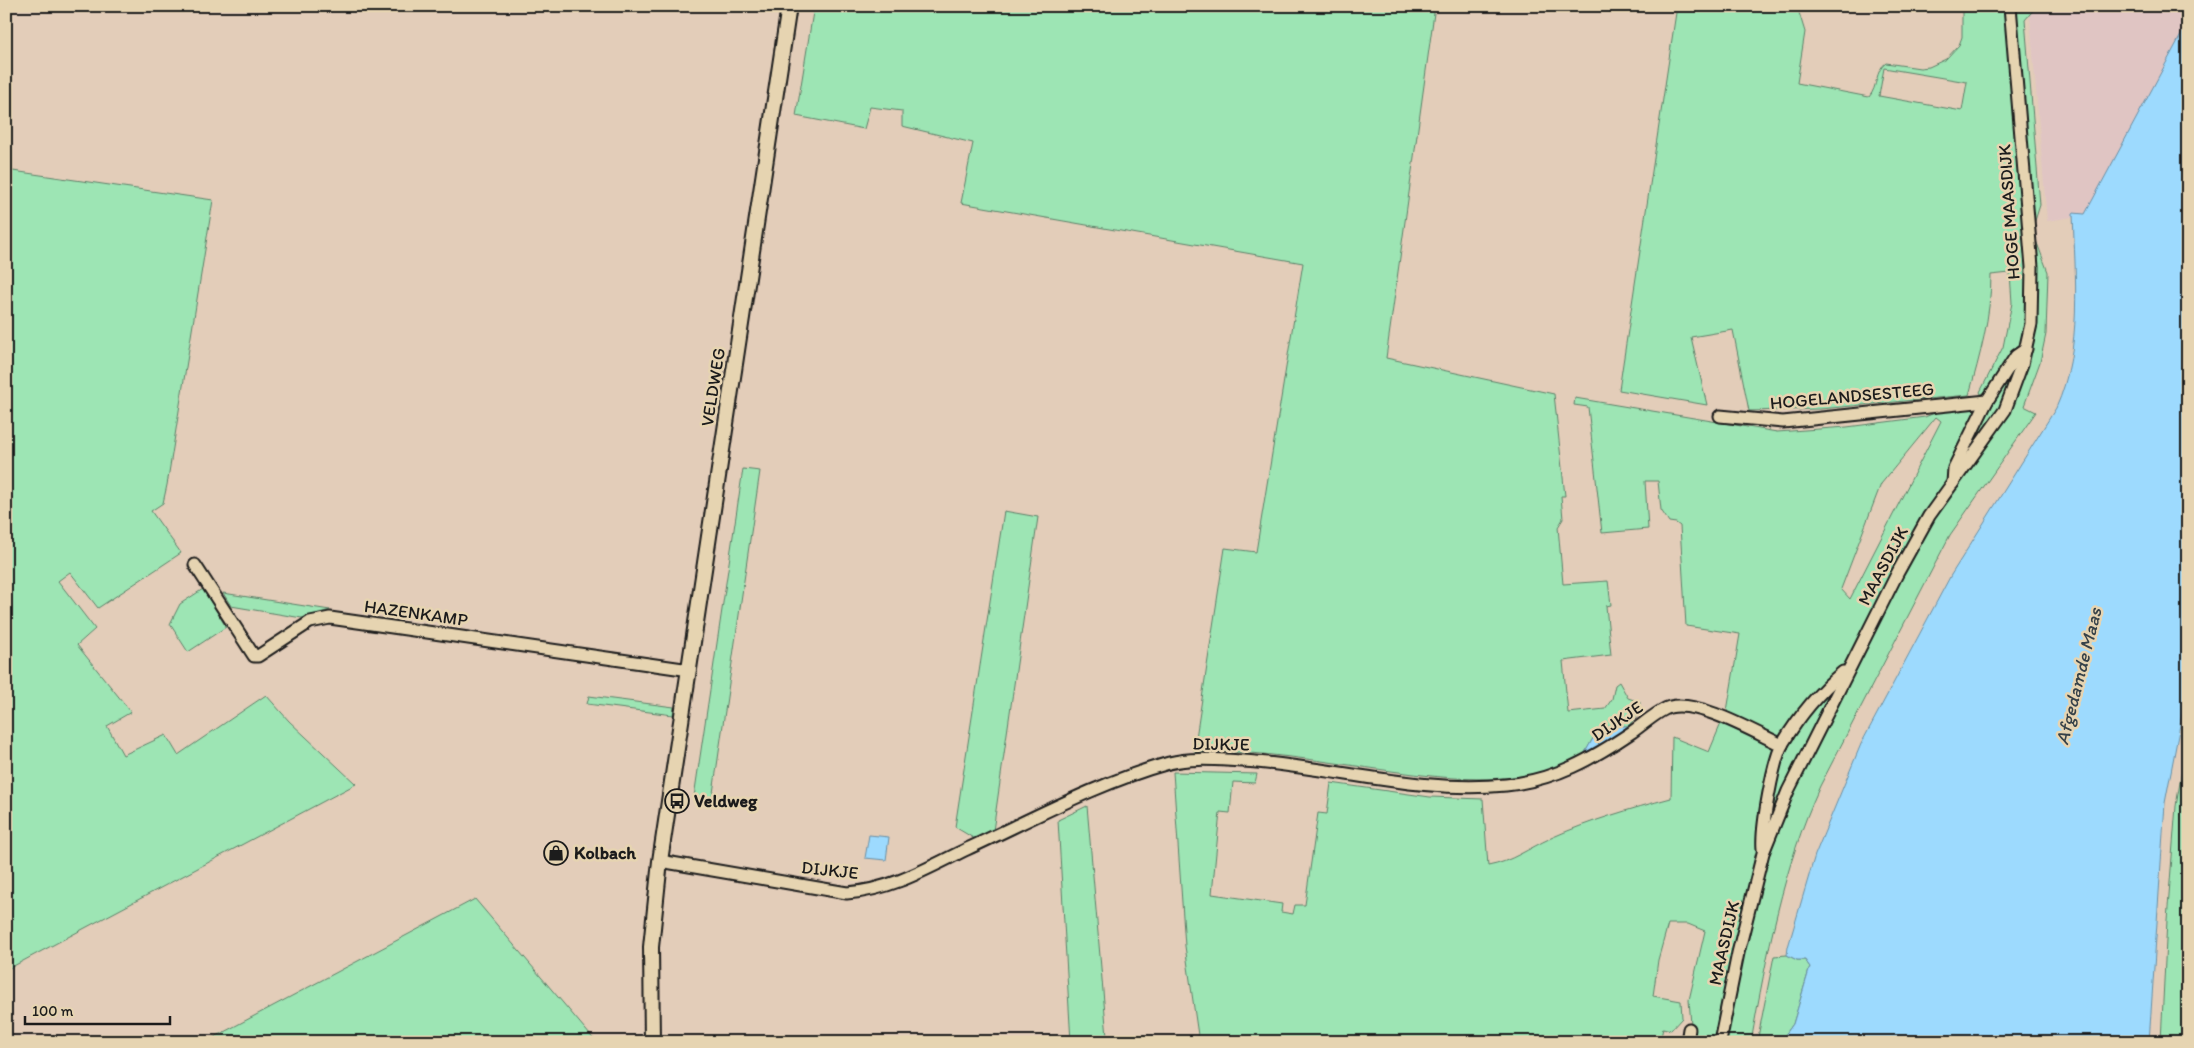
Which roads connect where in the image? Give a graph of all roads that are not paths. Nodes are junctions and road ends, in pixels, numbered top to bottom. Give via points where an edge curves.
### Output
1 (790, 6) edge
2 (2010, 6) edge
3 (2026, 349) junction
4 (1987, 401) junction
5 (1720, 416) dead end
6 (1953, 483) junction
7 (195, 564) dead end
8 (1848, 668) junction
9 (690, 670) junction
10 (1782, 745) junction
11 (1763, 853) junction
12 (660, 861) junction
13 (1689, 1029) dead end
14 (652, 1042) edge
15 (1687, 1042) edge
16 (1720, 1042) edge

1 - 9 street, VELDWEG
2 - 3 street, HOGE MAASDIJK via 2032,267 2031,324
3 - 4 street via 2016,356
3 - 6 street, MAASDIJK via 2005,410
4 - 5 street, HOGELANDSESTEEG via 1782,422
4 - 6 street, MAASDIJK via 1954,468
6 - 8 street, MAASDIJK via 1929,516
7 - 9 street, HAZENKAMP via 254,656 310,622 330,618
8 - 10 street, MAASDIJK via 1818,696
8 - 11 street, MAASDIJK via 1788,791
9 - 12 street, VELDWEG
10 - 11 street, MAASDIJK via 1762,835
10 - 12 street, DIJKJE via 1698,709 1669,707 1574,768 1536,781 1507,785 1453,787 1414,784 1277,763 1189,760 1170,763 1091,793 902,880 868,892 847,893
11 - 16 street, MAASDIJK
12 - 14 street, VELDWEG via 650,947
13 - 15 street

